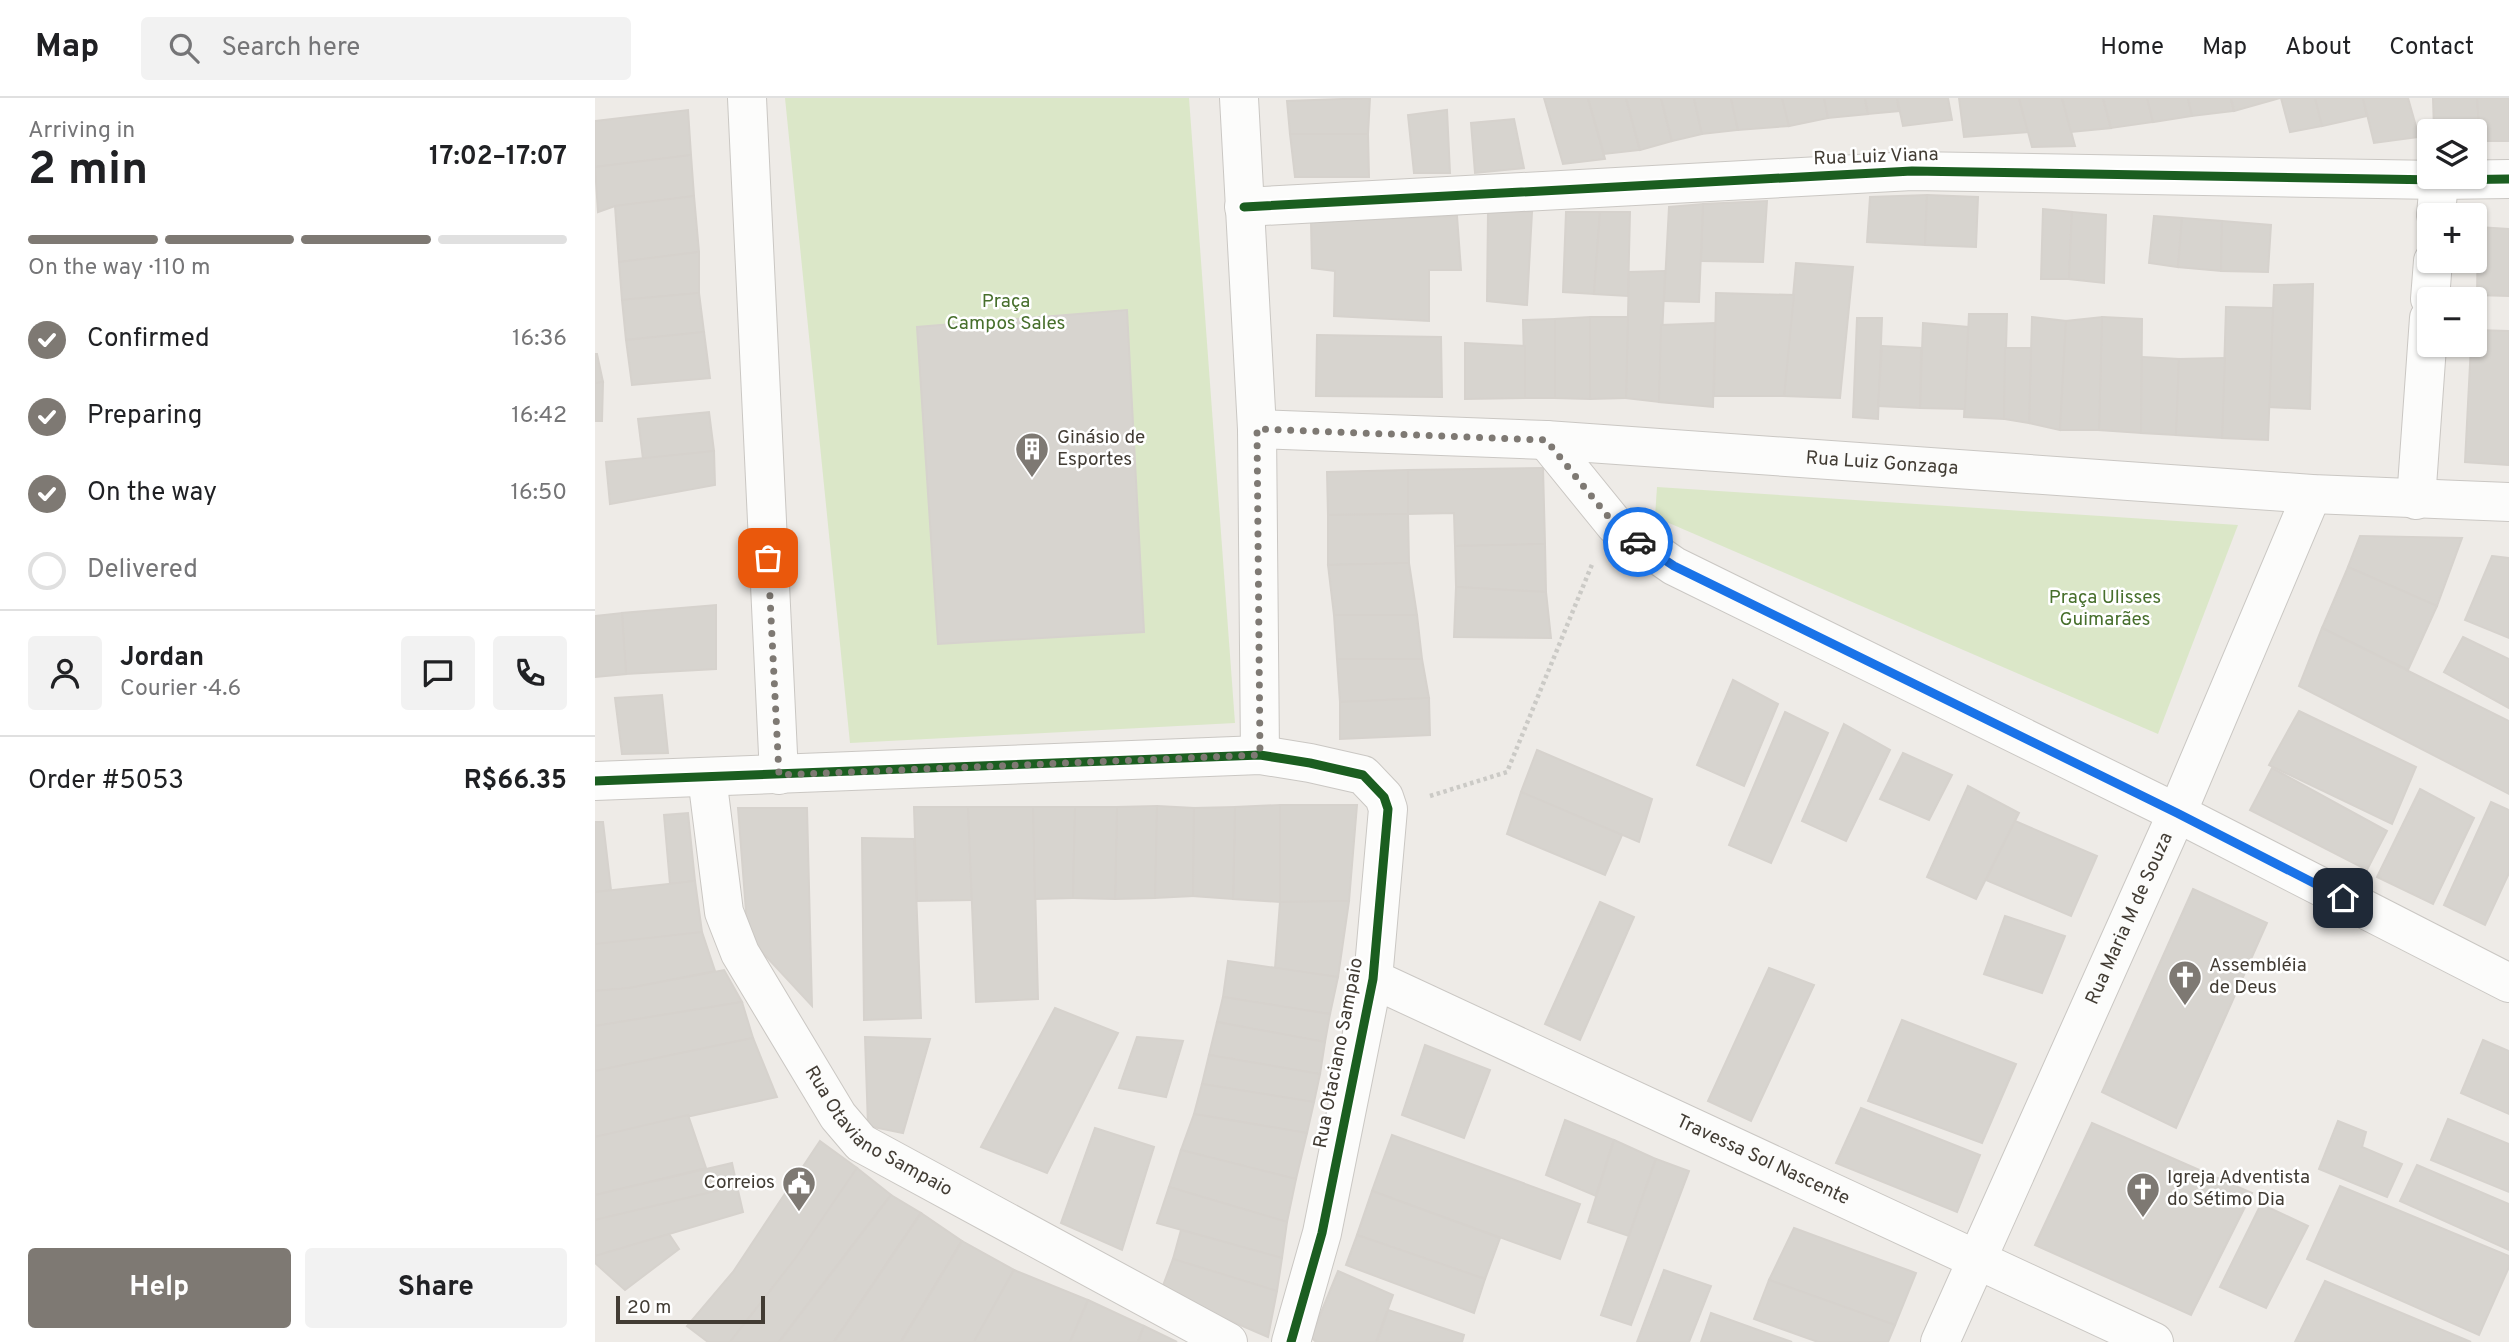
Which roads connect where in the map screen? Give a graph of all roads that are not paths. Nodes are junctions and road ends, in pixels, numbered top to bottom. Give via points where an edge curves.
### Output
1 (747, 98) edge
2 (1239, 98) edge
3 (2509, 178) edge
4 (2437, 198) edge
5 (1244, 207) junction
6 (2426, 357) edge
7 (1257, 429) junction
8 (1546, 440) junction
9 (2312, 494) junction
10 (2416, 500) junction
11 (2509, 502) edge
12 (1260, 755) junction
13 (779, 775) junction
14 (707, 776) junction
15 (595, 781) edge
16 (2177, 813) junction
17 (1373, 979) junction
18 (2509, 983) edge
19 (1979, 1259) junction
20 (1228, 1342) edge
21 (1291, 1342) edge
22 (1940, 1342) edge
23 (2154, 1342) edge

1 - 13 street
2 - 5 street
3 - 4 street, Rua Luiz Viana
4 - 5 street, Rua Luiz Viana via 1912,171
5 - 7 street
6 - 10 street
7 - 8 street, Rua Luiz Gonzaga
7 - 12 street
8 - 9 street, Rua Luiz Gonzaga
8 - 16 street via 1610,520 1674,566
9 - 10 street, Rua Luiz Gonzaga
9 - 16 street, Rua Maria M de Souza
10 - 11 street, Rua Luiz Gonzaga
12 - 13 street
12 - 17 street, Rua Otaciano Sampaio via 1363,775 1384,797 1388,809
13 - 14 street
14 - 15 street
14 - 20 street, Rua Otaviano Sampaio via 724,912 740,953 838,1116 861,1143
16 - 18 street
16 - 19 street, Rua Maria M de Souza
17 - 19 street, Travessa Sol Nascente
17 - 21 street, Rua Otaciano Sampaio via 1322,1233
19 - 22 street, Rua Maria M de Souza
19 - 23 street, Travessa Sol Nascente

